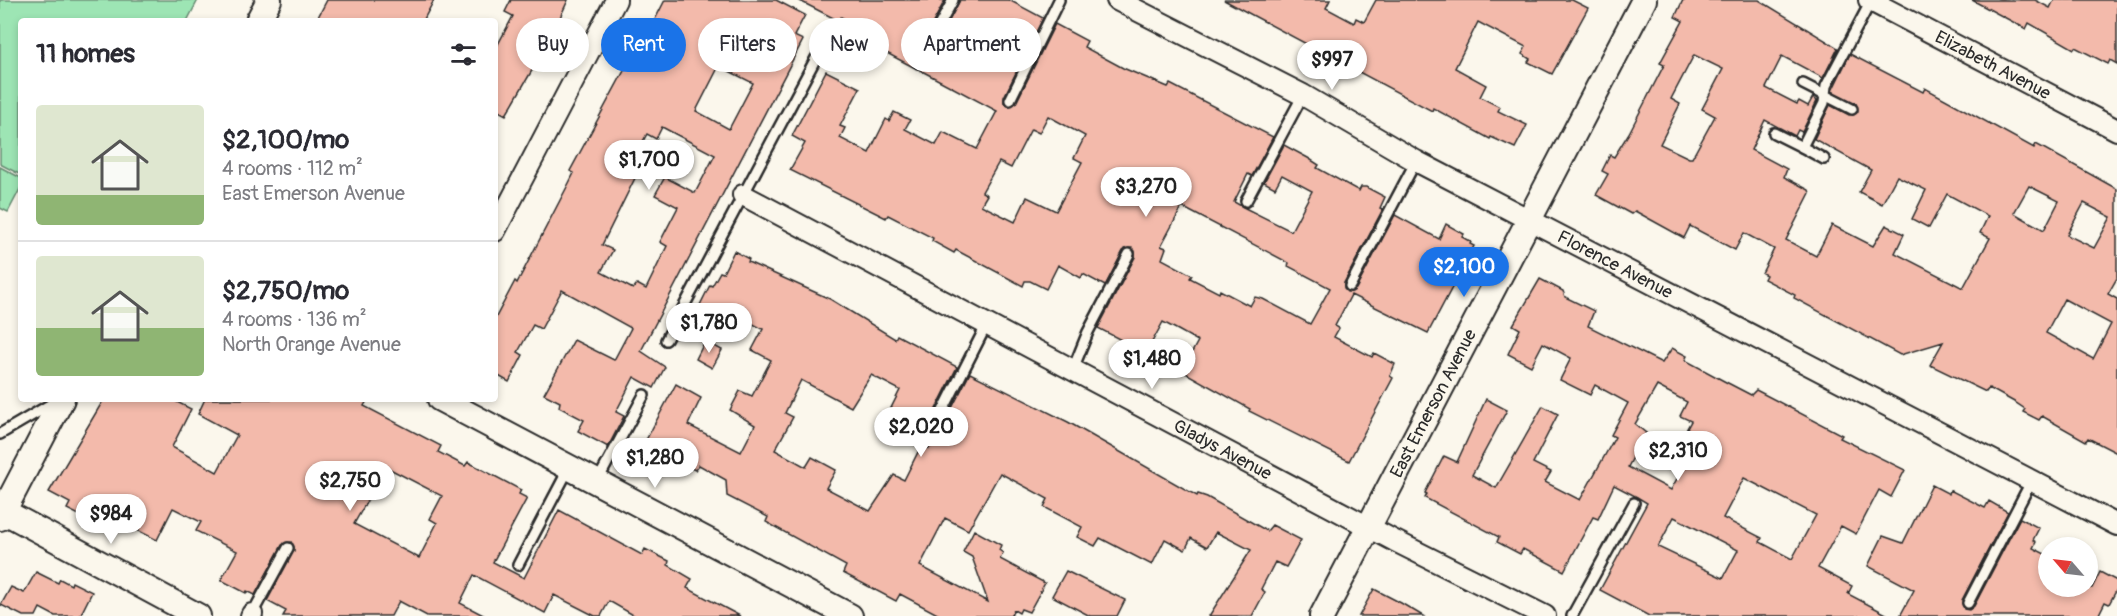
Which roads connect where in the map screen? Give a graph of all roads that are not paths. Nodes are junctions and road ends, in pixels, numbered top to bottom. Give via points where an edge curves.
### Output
1 (269, 0) edge
2 (615, 0) edge
3 (953, 0) edge
4 (1059, 0) edge
5 (1117, 0) edge
6 (1644, 0) edge
7 (1870, 1) edge
8 (260, 18) edge
9 (943, 18) edge
10 (809, 71) edge
11 (1803, 84) dead end
12 (1303, 95) junction
13 (1825, 95) junction
14 (1010, 100) dead end
15 (1852, 109) dead end
16 (2117, 130) edge
17 (1774, 134) dead end
18 (1802, 147) junction
19 (1824, 159) dead end
20 (1416, 161) junction
21 (743, 195) junction
22 (1246, 201) dead end
23 (1529, 218) junction
24 (498, 225) edge
25 (1129, 254) dead end
26 (1350, 286) dead end
27 (987, 324) junction
28 (666, 340) dead end
29 (1073, 369) junction
30 (644, 395) dead end
31 (56, 402) edge
32 (59, 402) edge
33 (446, 402) edge
34 (0, 434) edge
35 (927, 442) dead end
36 (569, 467) junction
37 (2032, 480) junction
38 (597, 482) junction
39 (1634, 503) dead end
40 (2, 515) edge
41 (2117, 525) edge
42 (1369, 526) junction
43 (288, 548) dead end
44 (518, 565) dead end
45 (1968, 603) dead end
46 (251, 615) edge
47 (198, 616) edge
48 (850, 616) edge
49 (1322, 616) edge
50 (1545, 616) edge
51 (1572, 616) edge

1 - 8 street
2 - 24 street
3 - 9 lane
4 - 14 lane
5 - 12 street, Florence Avenue
6 - 23 street, East Emerson Avenue
7 - 13 lane
7 - 16 street, Elizabeth Avenue
10 - 21 lane
11 - 13 lane
12 - 20 street, Florence Avenue
12 - 22 lane
13 - 15 lane
13 - 18 lane
17 - 18 lane
18 - 19 lane
20 - 23 street, Florence Avenue
20 - 26 lane
21 - 27 street, Gladys Avenue
21 - 28 lane
23 - 37 street, Florence Avenue
23 - 42 street, East Emerson Avenue
25 - 29 lane
27 - 29 street, Gladys Avenue
27 - 35 lane
29 - 42 street, Gladys Avenue
30 - 38 lane
31 - 34 lane
32 - 40 street
33 - 36 street
36 - 38 street
36 - 44 lane
37 - 41 street, Florence Avenue
37 - 45 lane
38 - 48 street via 819,604
39 - 51 lane
40 - 47 street
42 - 49 street, East Emerson Avenue
42 - 50 street, Gladys Avenue
43 - 46 lane

